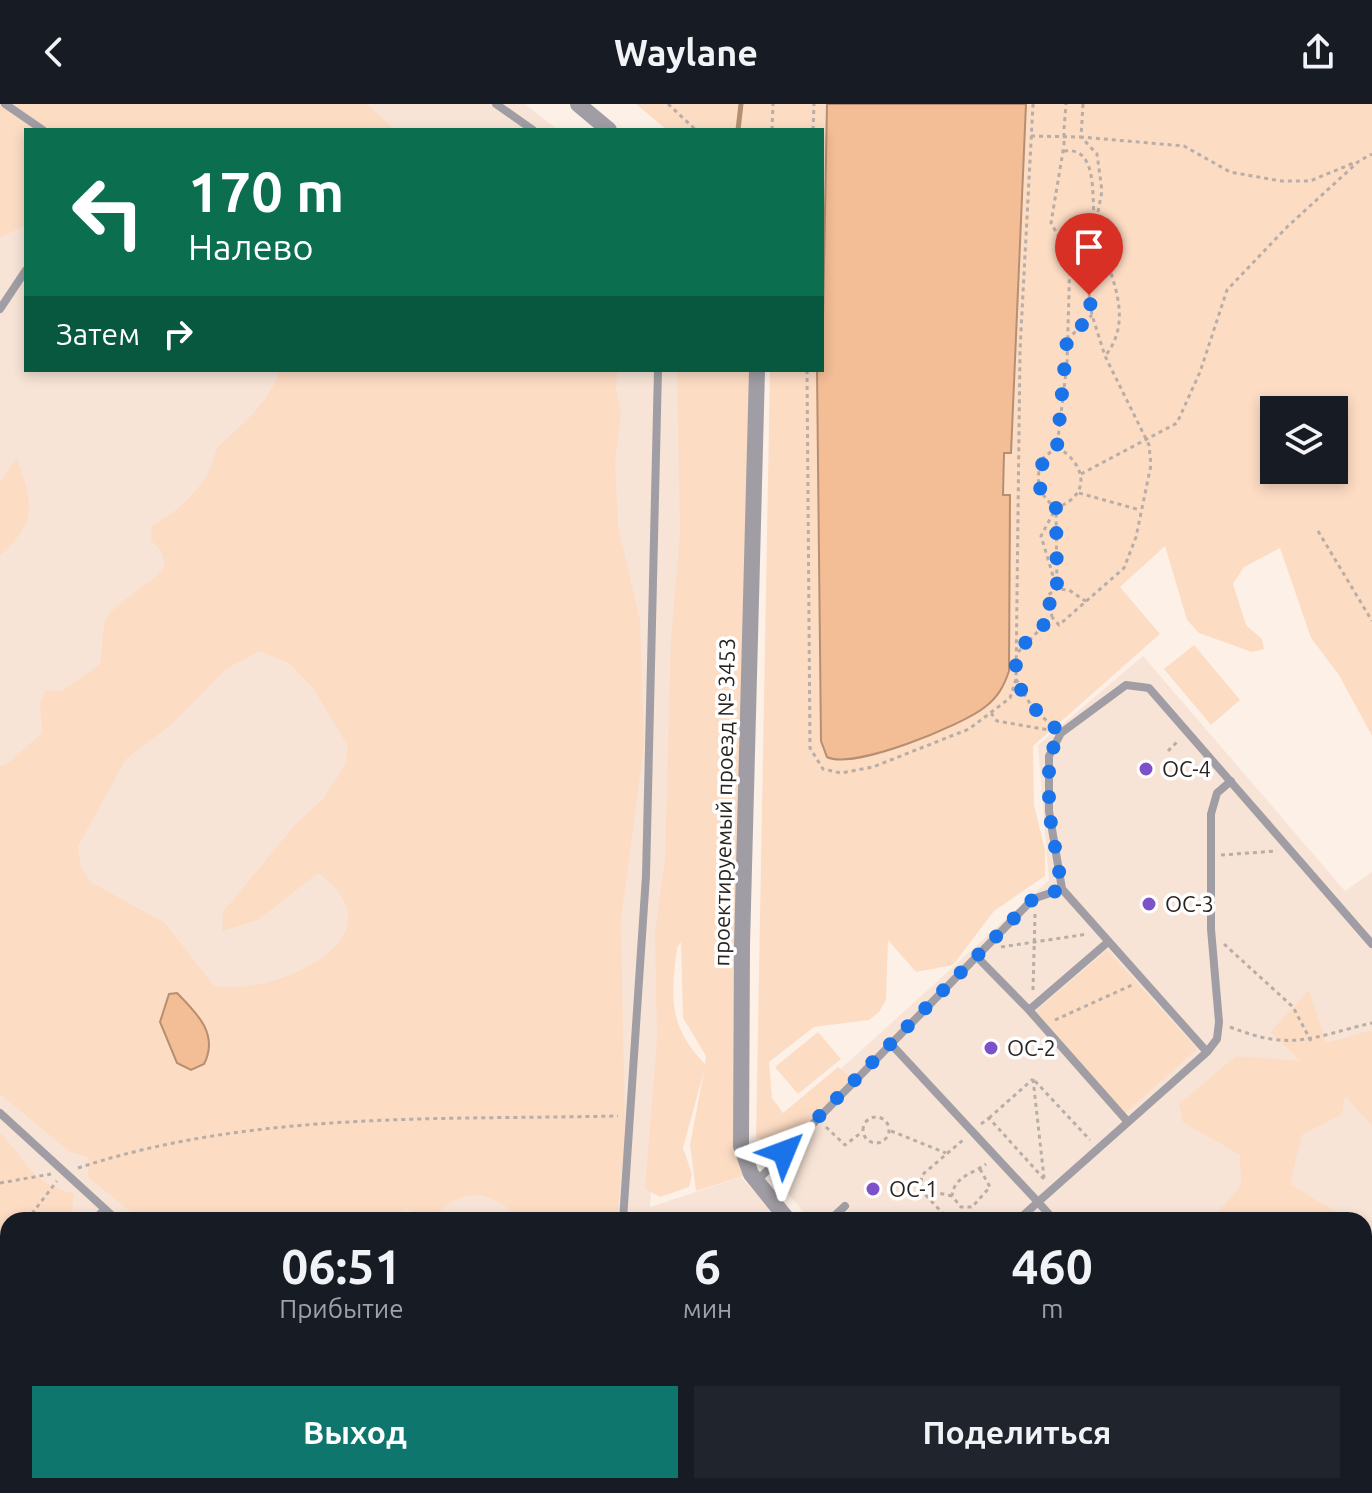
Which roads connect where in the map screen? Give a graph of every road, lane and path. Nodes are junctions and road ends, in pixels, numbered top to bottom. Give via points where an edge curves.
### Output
1 (5, 104) edge
2 (496, 104) edge
3 (578, 104) edge
4 (668, 104) edge
5 (773, 104) edge
6 (814, 104) edge
7 (1033, 104) edge
8 (1066, 104) edge
9 (1083, 104) edge
10 (40, 128) edge
11 (530, 128) edge
12 (607, 128) edge
13 (694, 128) edge
14 (772, 128) edge
15 (813, 128) edge
16 (1031, 136) junction
17 (1081, 137) junction
18 (1064, 151) junction
19 (1372, 154) edge
20 (1359, 161) junction
21 (1095, 223) junction
22 (24, 273) edge
23 (0, 309) edge
24 (1092, 315) junction
25 (1067, 340) junction
26 (1105, 356) junction
27 (658, 372) edge
28 (757, 372) edge
29 (807, 372) edge
30 (1146, 440) junction
31 (1057, 447) junction
32 (1081, 474) junction
33 (1079, 493) junction
34 (1056, 508) junction
35 (1141, 511) junction
36 (1318, 531) dead end
37 (1057, 589) junction
38 (1087, 602) junction
39 (1052, 617) junction
40 (1372, 621) edge
41 (1018, 652) junction
42 (1016, 679) junction
43 (991, 713) junction
44 (1187, 732) junction
45 (1061, 733) junction
46 (1168, 751) dead end
47 (1231, 781) junction
48 (1293, 851) junction
49 (1209, 857) junction
50 (1062, 889) junction
51 (1040, 897) junction
52 (1211, 929) junction
53 (1100, 933) junction
54 (1108, 942) junction
55 (1032, 943) junction
56 (1372, 944) edge
57 (980, 953) junction
58 (1143, 981) junction
59 (1031, 1008) junction
60 (1219, 1022) junction
61 (1372, 1023) edge
62 (1043, 1026) junction
63 (1311, 1041) junction
64 (891, 1044) junction
65 (1207, 1052) junction
66 (1033, 1079) junction
67 (0, 1113) edge
68 (630, 1116) junction
69 (989, 1118) junction
70 (818, 1119) junction
71 (1128, 1122) junction
72 (890, 1131) junction
73 (862, 1132) junction
74 (972, 1132) junction
75 (1097, 1149) junction
76 (946, 1153) junction
77 (996, 1157) junction
78 (980, 1169) junction
79 (65, 1172) junction
80 (1044, 1179) junction
81 (756, 1182) junction
82 (0, 1183) edge
83 (920, 1189) junction
84 (1046, 1195) junction
85 (952, 1196) junction
86 (1038, 1202) junction
87 (845, 1206) dead end
88 (105, 1209) junction
89 (33, 1212) edge
90 (102, 1212) edge
91 (108, 1212) edge
92 (624, 1212) edge
93 (781, 1212) edge
94 (839, 1212) edge
95 (942, 1212) edge
96 (1027, 1212) edge
97 (1047, 1212) edge

1 - 10 lane
2 - 11 lane
3 - 12 street
4 - 13 path
5 - 14 path
6 - 15 path
7 - 16 path
8 - 18 path, bridge
9 - 17 path
16 - 17 path
16 - 41 path via 1020,350
17 - 20 path via 1184,146 1230,172 1281,181 1310,181
17 - 21 path via 1097,154 1102,191
18 - 21 path via 1083,155 1090,167
18 - 25 path via 1051,223 1070,257
19 - 20 path
20 - 30 path via 1227,290 1177,423
21 - 24 path via 1086,274
21 - 26 path via 1119,303 1119,333
22 - 23 lane
24 - 25 path
24 - 26 path
25 - 31 path
26 - 30 path
27 - 68 lane via 646,876
28 - 81 street, проектируемый проезд № 3453 via 741,1084 742,1155
29 - 43 path via 814,758 823,769 841,773 873,767 969,729
30 - 32 path
30 - 35 path via 1151,465
31 - 32 path via 1074,457
31 - 34 path via 1043,458 1038,486
32 - 33 path
33 - 34 path
33 - 35 path
34 - 37 path
34 - 37 path via 1041,536
35 - 38 path via 1124,568
36 - 40 path
37 - 38 path
37 - 39 path via 1048,595
38 - 39 path via 1059,625
39 - 41 path
41 - 42 path
42 - 43 path via 1010,698
42 - 45 path via 1033,709
43 - 45 path via 997,721
44 - 45 lane via 1149,688 1126,685
44 - 46 path
44 - 47 lane
45 - 50 lane via 1049,756 1049,811
47 - 48 lane
47 - 49 lane via 1217,793
48 - 49 path
48 - 56 lane
49 - 52 lane
50 - 51 lane
50 - 53 lane
51 - 55 path
51 - 57 lane
52 - 60 lane
52 - 63 path via 1293,1007
53 - 54 lane
53 - 55 path
54 - 58 lane
54 - 59 lane
55 - 57 path
55 - 59 path
57 - 59 lane
57 - 64 lane
58 - 62 path
58 - 65 lane
59 - 62 lane
60 - 63 path via 1278,1042
60 - 65 lane via 1217,1039
61 - 63 path
62 - 71 lane
64 - 70 lane
64 - 74 lane
65 - 71 lane
66 - 69 path
66 - 75 path
66 - 80 path
67 - 79 lane
68 - 79 path via 253,1128 131,1150
68 - 92 lane
69 - 74 path
69 - 80 path
70 - 73 path via 845,1145
70 - 81 lane
71 - 75 lane
72 - 73 path via 882,1143 873,1144
72 - 73 path via 882,1118 872,1117
72 - 76 path
74 - 76 path
74 - 77 lane
75 - 84 lane
76 - 83 path via 922,1175
77 - 78 path
77 - 86 lane
78 - 85 path via 954,1186
78 - 85 path via 990,1181 987,1192 965,1208
79 - 82 path
79 - 88 lane
79 - 89 path
80 - 84 path
81 - 93 street, проектируемый проезд № 3453
83 - 85 path
83 - 95 path
84 - 86 lane
86 - 96 lane
86 - 97 lane
87 - 94 lane
88 - 90 lane
88 - 91 lane

